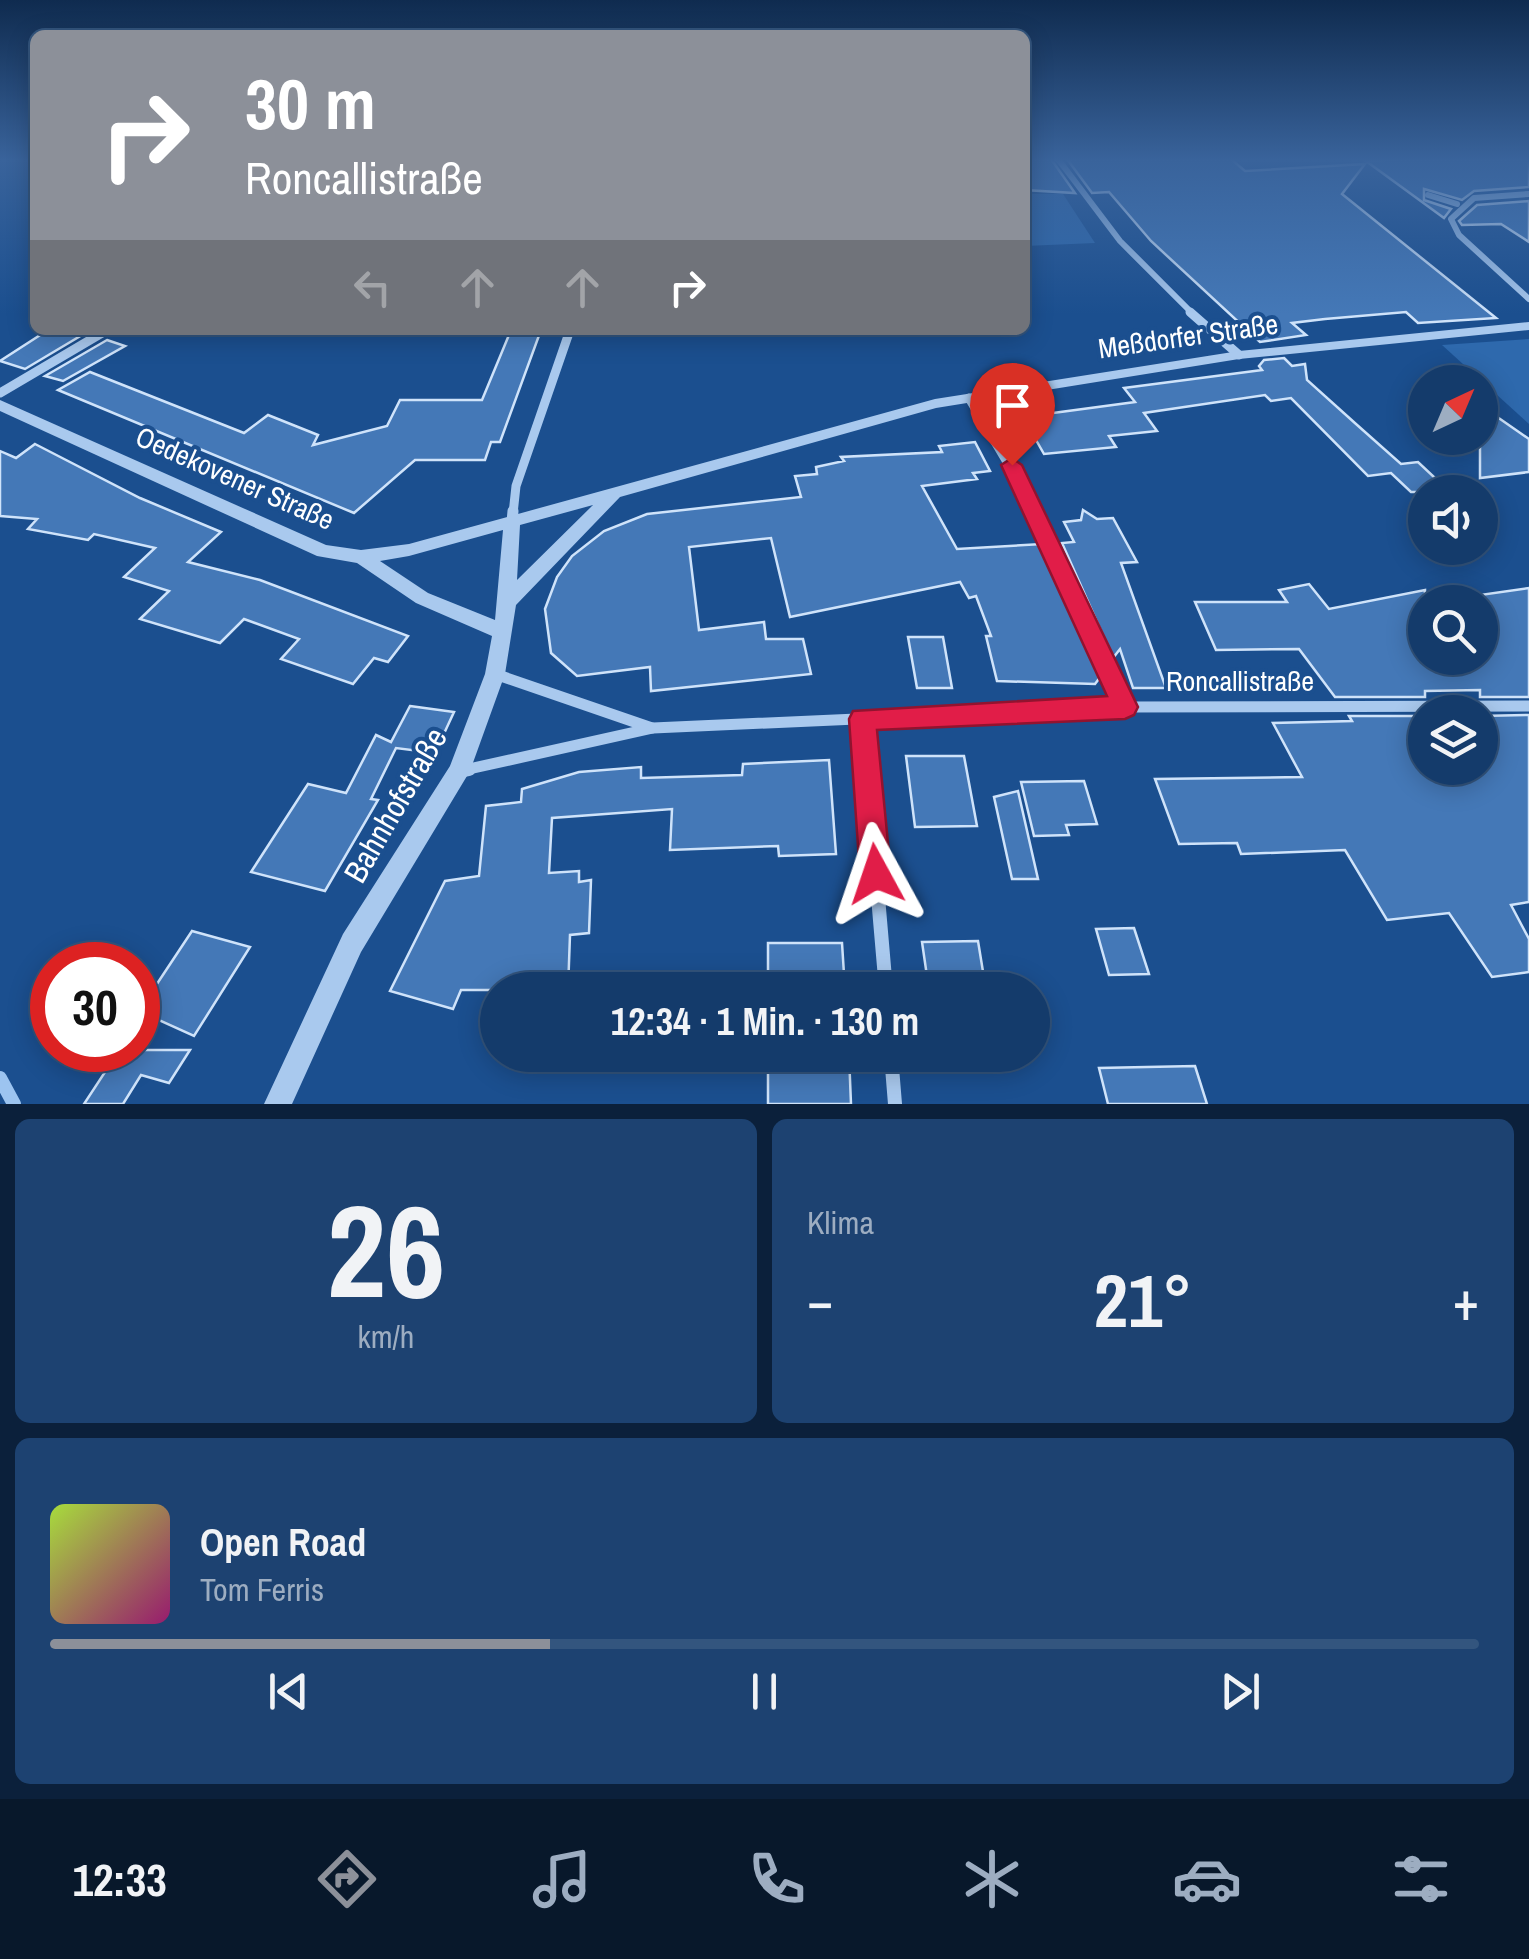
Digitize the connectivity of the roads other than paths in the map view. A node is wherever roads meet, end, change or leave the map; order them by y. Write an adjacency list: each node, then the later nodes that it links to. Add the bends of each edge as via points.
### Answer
1 (1093, 211): 7 (street, via 1107,232)
2 (1454, 211): 3 (street, via 1458,235)
3 (1529, 300)
4 (1529, 326): 7 (street, Meßdorfer Straße)
5 (99, 335): 8 (street)
6 (568, 335): 12 (street, via 516,486)
7 (1239, 355): 9 (street, Meßdorfer Straße)
8 (0, 394)
9 (969, 398): 11 (street, Meßdorfer Straße); 18 (street, via 994,430)
10 (0, 404): 13 (street, Oedekovener Straße, via 323,551)
11 (618, 490): 12 (street, Meßdorfer Straße); 14 (street)
12 (512, 522): 13 (street, Oedekovener Straße); 14 (street, Bahnhofstraße)
13 (361, 558): 15 (street, via 422,598)
14 (508, 602): 15 (street, Bahnhofstraße)
15 (503, 632): 16 (street, Bahnhofstraße)
16 (495, 674): 20 (street, Roncallistraße); 21 (street, Bahnhofstraße)
17 (1529, 706): 18 (street, Roncallistraße)
18 (1125, 707): 19 (street, Roncallistraße)
19 (863, 719): 20 (street, Roncallistraße); 22 (street)
20 (652, 728): 21 (street, Roncallistraße)
21 (459, 771): 24 (street, Bahnhofstraße, via 352,943)
22 (884, 972)
23 (892, 1072): 25 (street)
24 (278, 1104)
25 (895, 1104)

